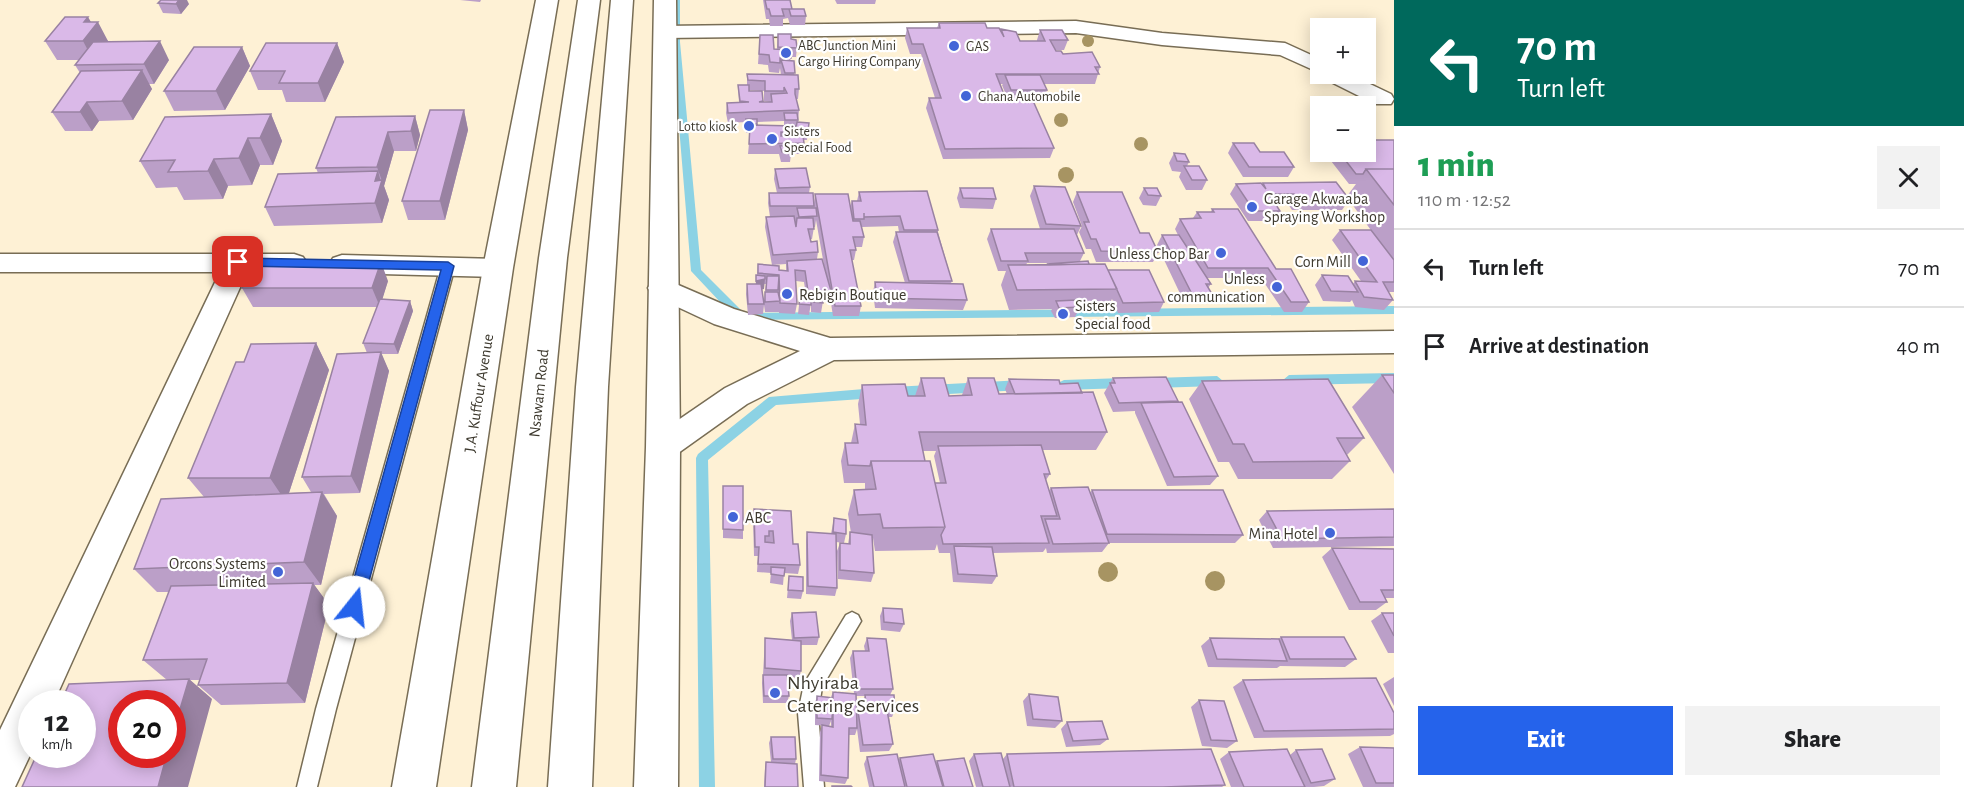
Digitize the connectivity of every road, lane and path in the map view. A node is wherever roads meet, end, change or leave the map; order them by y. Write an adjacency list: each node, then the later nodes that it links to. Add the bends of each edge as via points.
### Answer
1 (547, 0): 12 (main road, J.A. Kuffour Avenue)
2 (589, 0): 23 (main road, Nsawam Road, via 553,258)
3 (622, 0): 24 (main road, via 592,387)
4 (665, 0): 5 (main road)
5 (664, 32): 6 (street, via 1076,27 1285,49); 13 (main road)
6 (1310, 62)
7 (1353, 84): 8 (street)
8 (1383, 99)
9 (238, 262): 10 (street); 11 (street); 18 (street)
10 (0, 263)
11 (448, 266): 12 (street); 21 (lane)
12 (498, 268): 22 (main road, J.A. Kuffour Avenue)
13 (662, 288): 15 (street, via 702,310 745,326); 16 (main road)
14 (1394, 342): 15 (street)
15 (830, 349): 16 (street, via 736,396)
16 (663, 447): 25 (main road)
17 (852, 621): 26 (lane, via 813,684 807,713)
18 (39, 690)
19 (18, 733): 20 (street)
20 (2, 764)
21 (307, 787)
22 (414, 787)
23 (494, 787)
24 (570, 787)
25 (656, 787)
26 (814, 787)

